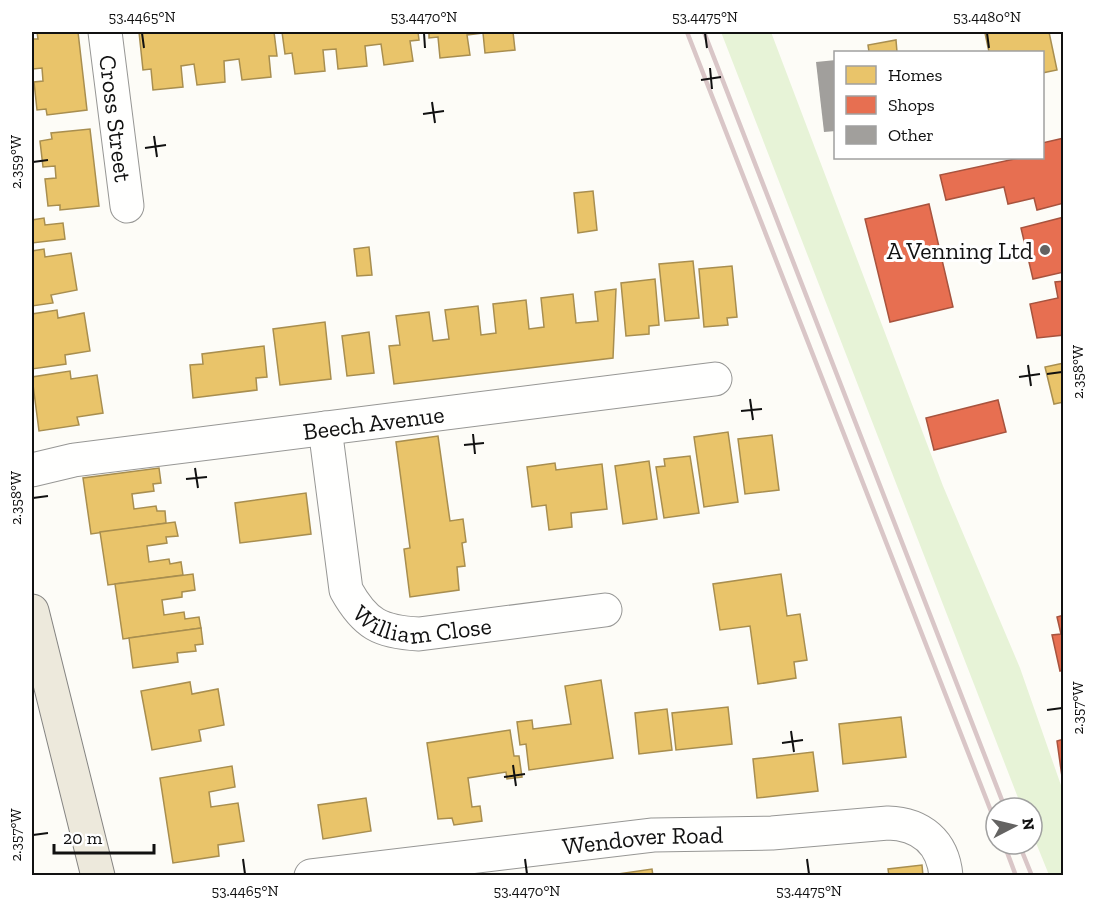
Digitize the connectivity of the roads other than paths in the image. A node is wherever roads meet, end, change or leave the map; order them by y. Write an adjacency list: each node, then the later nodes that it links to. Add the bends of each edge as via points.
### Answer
1 (105, 32): 2 (street, Cross Street)
2 (127, 206)
3 (715, 379): 4 (street, Beech Avenue)
4 (325, 428): 5 (street, Beech Avenue, via 74,460); 6 (street, William Close, via 346,590 357,610 375,626 419,634)
5 (32, 470)
6 (605, 610)
7 (32, 611): 8 (main road)
8 (98, 876)
9 (312, 876): 10 (street, Wendover Road, via 653,835 771,832 888,823 903,823 930,836 939,848)
10 (946, 876)

